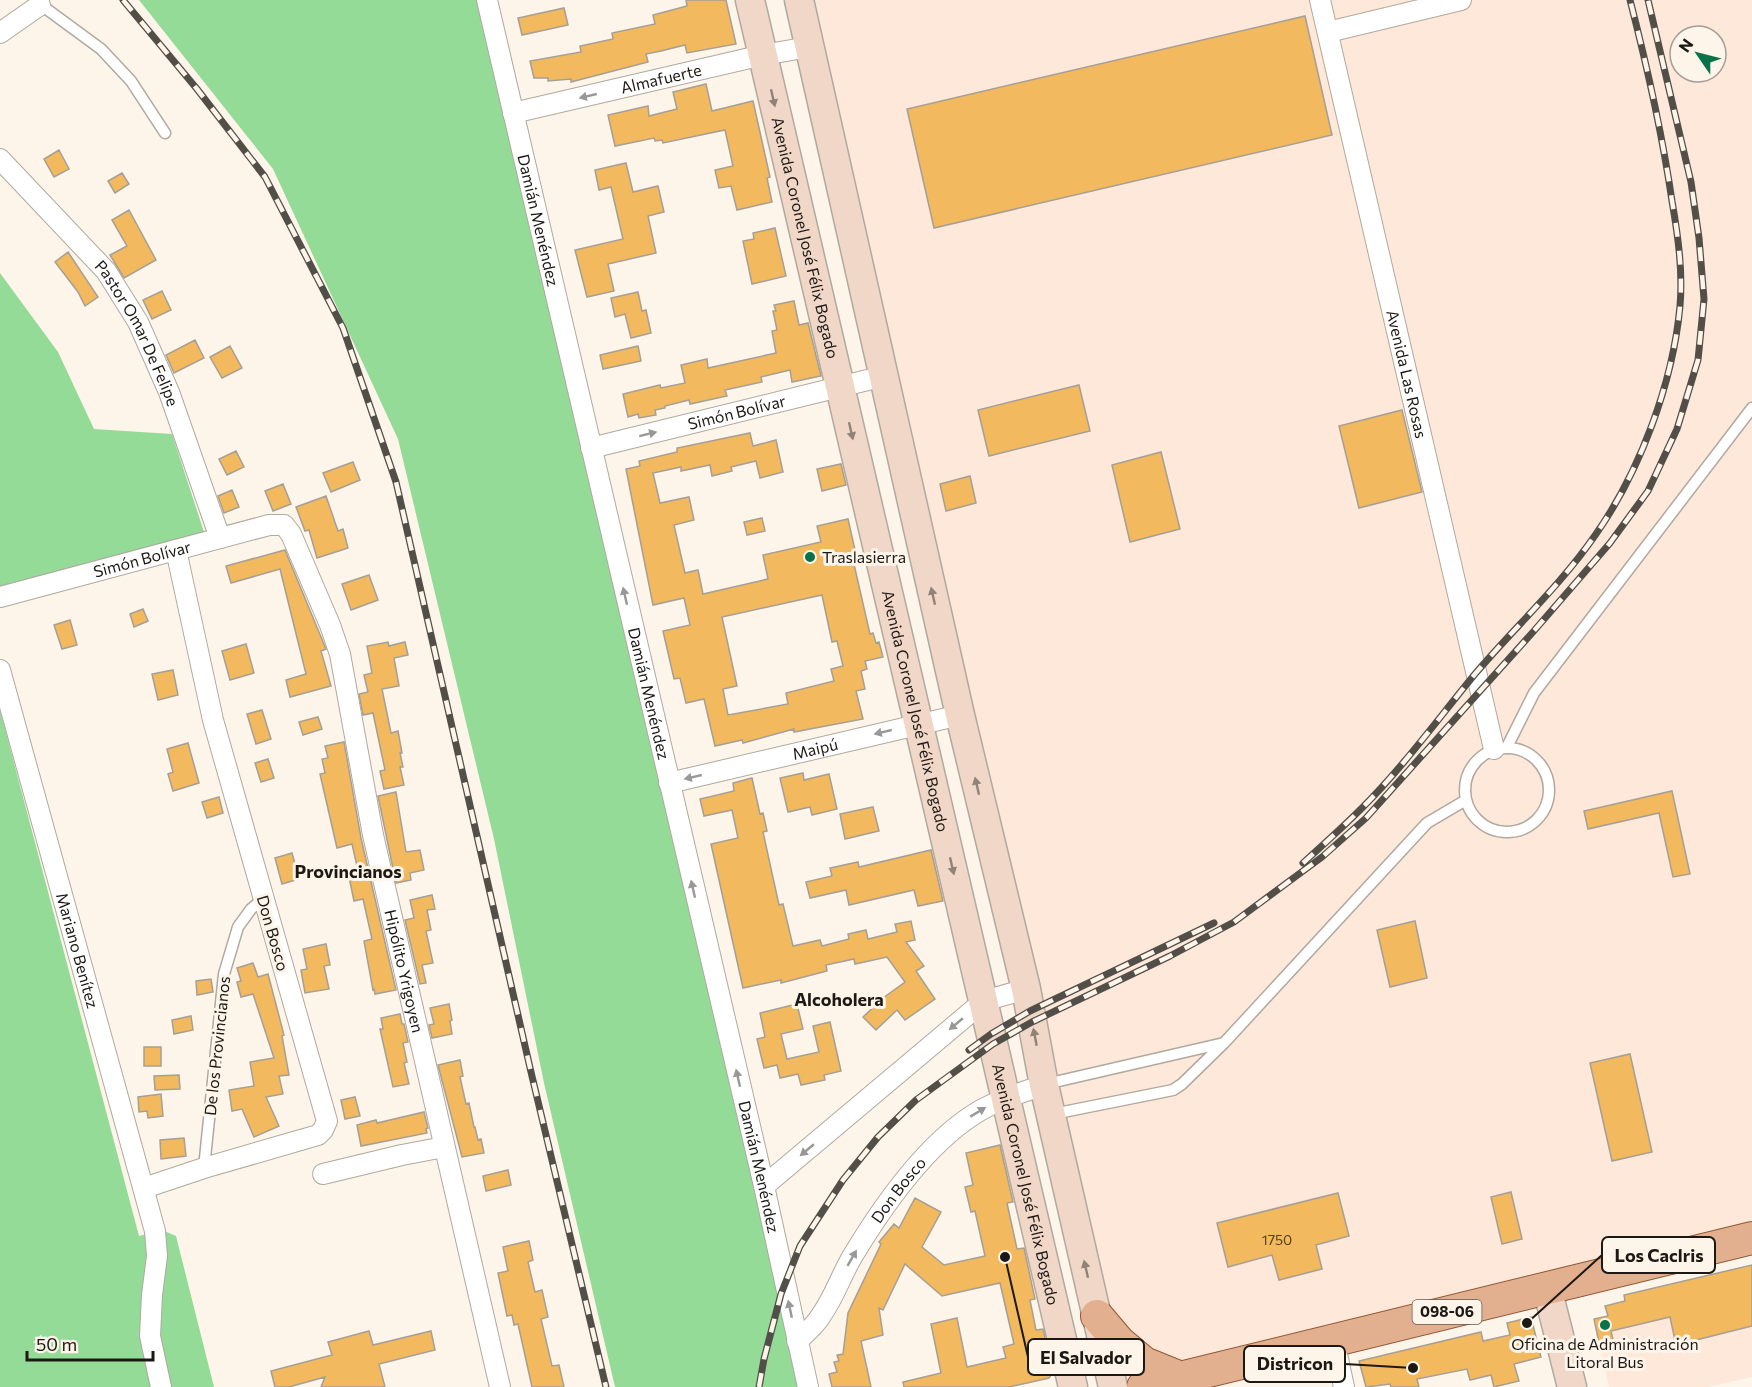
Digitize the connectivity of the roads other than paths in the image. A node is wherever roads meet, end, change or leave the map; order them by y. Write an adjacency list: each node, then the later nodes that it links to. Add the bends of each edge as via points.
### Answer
1 (487, 0): 11 (street, Damián Menéndez)
2 (750, 0): 10 (main road, Avenida Coronel José Félix Bogado)
3 (799, 0): 9 (main road)
4 (1320, 0): 7 (street, Avenida Las Rosas)
5 (1461, 0): 7 (street)
6 (37, 3): 8 (street); 12 (lane, via 101,49 131,81)
7 (1328, 32): 25 (street, Avenida Las Rosas)
8 (0, 33)
9 (809, 47): 10 (street, Almafuerte); 14 (main road)
10 (763, 55): 11 (street, Almafuerte, one-way to 11); 15 (main road, Avenida Coronel José Félix Bogado, one-way to 15)
11 (513, 113): 17 (street, Damián Menéndez)
12 (165, 133)
13 (0, 159): 19 (street, Pastor Omar De Felipe, via 106,271 138,322 169,392)
14 (884, 376): 15 (street, Simón Bolívar); 23 (main road, one-way to 14)
15 (840, 387): 17 (street, Simón Bolívar, one-way to 15); 24 (main road, Avenida Coronel José Félix Bogado, one-way to 24)
16 (1752, 408): 25 (lane, via 1534,693)
17 (591, 448): 26 (street, Damián Menéndez, one-way to 17)
18 (284, 525): 19 (street, Simón Bolívar); 35 (street, Hipólito Yrigoyen, via 340,654 373,835)
19 (220, 538): 20 (street, Simón Bolívar)
20 (176, 550): 21 (street, Simón Bolívar); 28 (street, Don Bosco, via 213,720)
21 (0, 597)
22 (0, 670): 39 (street, Mariano Benítez)
23 (960, 715): 24 (street, Maipú); 29 (main road, one-way to 23)
24 (919, 724): 26 (street, Maipú, one-way to 26); 30 (main road, Avenida Coronel José Félix Bogado, one-way to 30)
25 (1500, 748): 27 (lane, via 1481,756 1472,766 1466,779); 27 (lane, via 1518,748 1542,764 1548,777 1548,805 1529,827 1500,832 1474,816)
26 (669, 783): 38 (street, Damián Menéndez, one-way to 26)
27 (1466, 800): 31 (lane, via 1427,824)
28 (263, 899): 36 (lane, De los Provincianos, via 238,927 224,974); 36 (street, Don Bosco, via 327,1121 318,1135)
29 (1026, 989): 30 (street); 32 (main road, one-way to 29)
30 (984, 1001): 33 (main road, Avenida Coronel José Félix Bogado); 38 (street, one-way to 38)
31 (1224, 1043): 32 (lane); 34 (lane, via 1173,1090)
32 (1044, 1085): 33 (street, Don Bosco); 34 (main road)
33 (1006, 1098): 44 (street, Don Bosco, one-way to 33, via 822,1314 872,1223 921,1162 951,1131 980,1110); 49 (main road, Avenida Coronel José Félix Bogado)
34 (1051, 1114): 42 (main road, one-way to 34)
35 (444, 1147): 37 (street); 47 (street, Hipólito Yrigoyen)
36 (204, 1168): 39 (street, Don Bosco)
37 (323, 1174)
38 (764, 1186): 44 (street, Damián Menéndez, one-way to 38)
39 (144, 1188): 46 (street, Mariano Benítez, via 155,1231 157,1256 150,1336)
40 (1752, 1238): 41 (main road, 098-06)
41 (1547, 1288): 43 (main road, 098-06); 53 (main road)
42 (1097, 1316): 45 (main road, via 1144,1364); 50 (main road)
43 (1334, 1340): 45 (main road, 098-06); 52 (street)
44 (797, 1341): 48 (street, Damián Menéndez)
45 (1181, 1378): 51 (main road, 098-06)
46 (160, 1387)
47 (500, 1387)
48 (808, 1387)
49 (1073, 1387)
50 (1113, 1387)
51 (1143, 1387)
52 (1344, 1387)
53 (1572, 1387)

